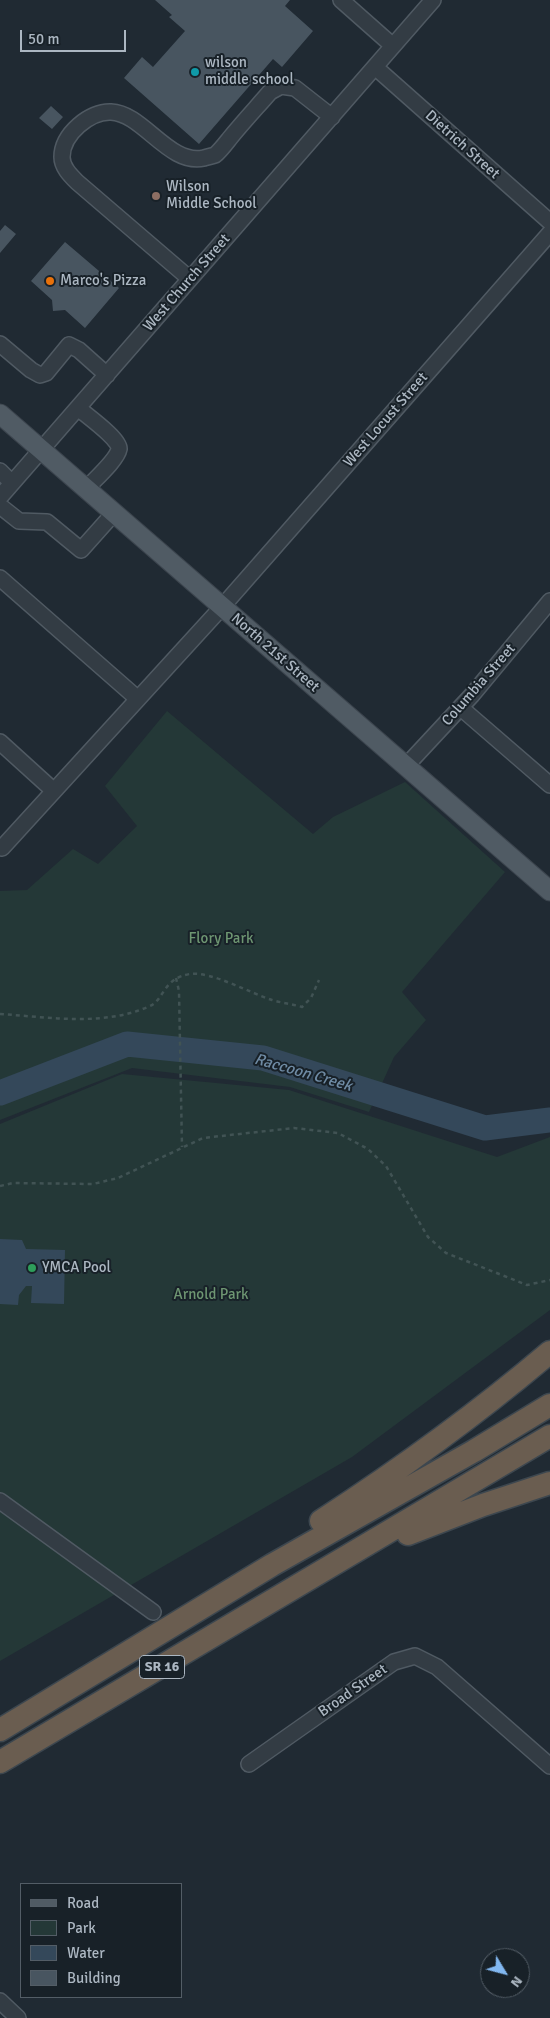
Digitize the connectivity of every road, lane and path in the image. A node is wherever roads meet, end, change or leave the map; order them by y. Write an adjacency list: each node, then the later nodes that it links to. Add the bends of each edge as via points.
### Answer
1 (341, 0): 3 (street)
2 (433, 0): 3 (street, West Church Street)
3 (393, 46): 4 (street, West Church Street)
4 (375, 67): 5 (street, West Church Street); 6 (street, Dietrich Street)
5 (332, 116): 8 (street, West Church Street); 8 (street, via 295,88 281,86 270,92 215,155 201,159 186,158 124,114 97,114 73,132 64,147 64,167 77,182)
6 (550, 222)
7 (550, 233): 22 (street, West Locust Street)
8 (190, 279): 10 (street, West Church Street)
9 (0, 344): 10 (street, via 40,375 46,373 69,345)
10 (106, 375): 11 (street, West Church Street)
11 (78, 408): 13 (street, West Church Street); 16 (street, via 118,443 119,449)
12 (1, 418): 13 (main road, North 21st Street)
13 (41, 450): 15 (street, West Church Street); 16 (main road, North 21st Street)
14 (0, 472): 15 (street)
15 (12, 483): 17 (street, West Church Street)
16 (86, 489): 19 (main road, North 21st Street)
17 (0, 497)
18 (0, 506): 19 (street, via 19,521 47,522 81,550)
19 (114, 513): 22 (main road, North 21st Street)
20 (0, 578): 23 (street)
21 (550, 601): 24 (street, Columbia Street)
22 (222, 607): 23 (street, West Locust Street); 26 (main road, North 21st Street)
23 (138, 699): 28 (street, West Locust Street)
24 (461, 708): 26 (street, Columbia Street); 27 (street)
25 (0, 742): 28 (street)
26 (406, 766): 30 (main road, North 21st Street)
27 (550, 785)
28 (54, 791): 29 (street, West Locust Street)
29 (2, 848)
30 (550, 891)
31 (176, 978): 32 (path, via 205,974 302,1007 311,998); 33 (path, via 152,1005 130,1014 85,1020); 34 (path, via 179,992)
32 (319, 980)
33 (0, 1014)
34 (182, 1147): 35 (path, via 118,1178 93,1184 12,1183); 36 (path, via 202,1138 294,1128 338,1134 368,1149 386,1166 428,1237 446,1254 527,1285)
35 (0, 1186)
36 (550, 1280)
37 (550, 1352): 42 (highway, via 472,1417 400,1470 306,1531)
38 (550, 1405): 42 (highway, SR 16)
39 (550, 1436): 43 (highway, SR 16)
40 (550, 1482): 43 (highway, via 411,1532 359,1562)
41 (0, 1501): 44 (street)
42 (272, 1565): 45 (highway, SR 16)
43 (323, 1572): 46 (highway, SR 16)
44 (153, 1612)
45 (0, 1730)
46 (0, 1762)
47 (249, 1764): 48 (street, Broad Street, via 394,1662 415,1656 438,1667)
48 (550, 1766)
49 (0, 2001): 50 (street)
50 (18, 2018)

